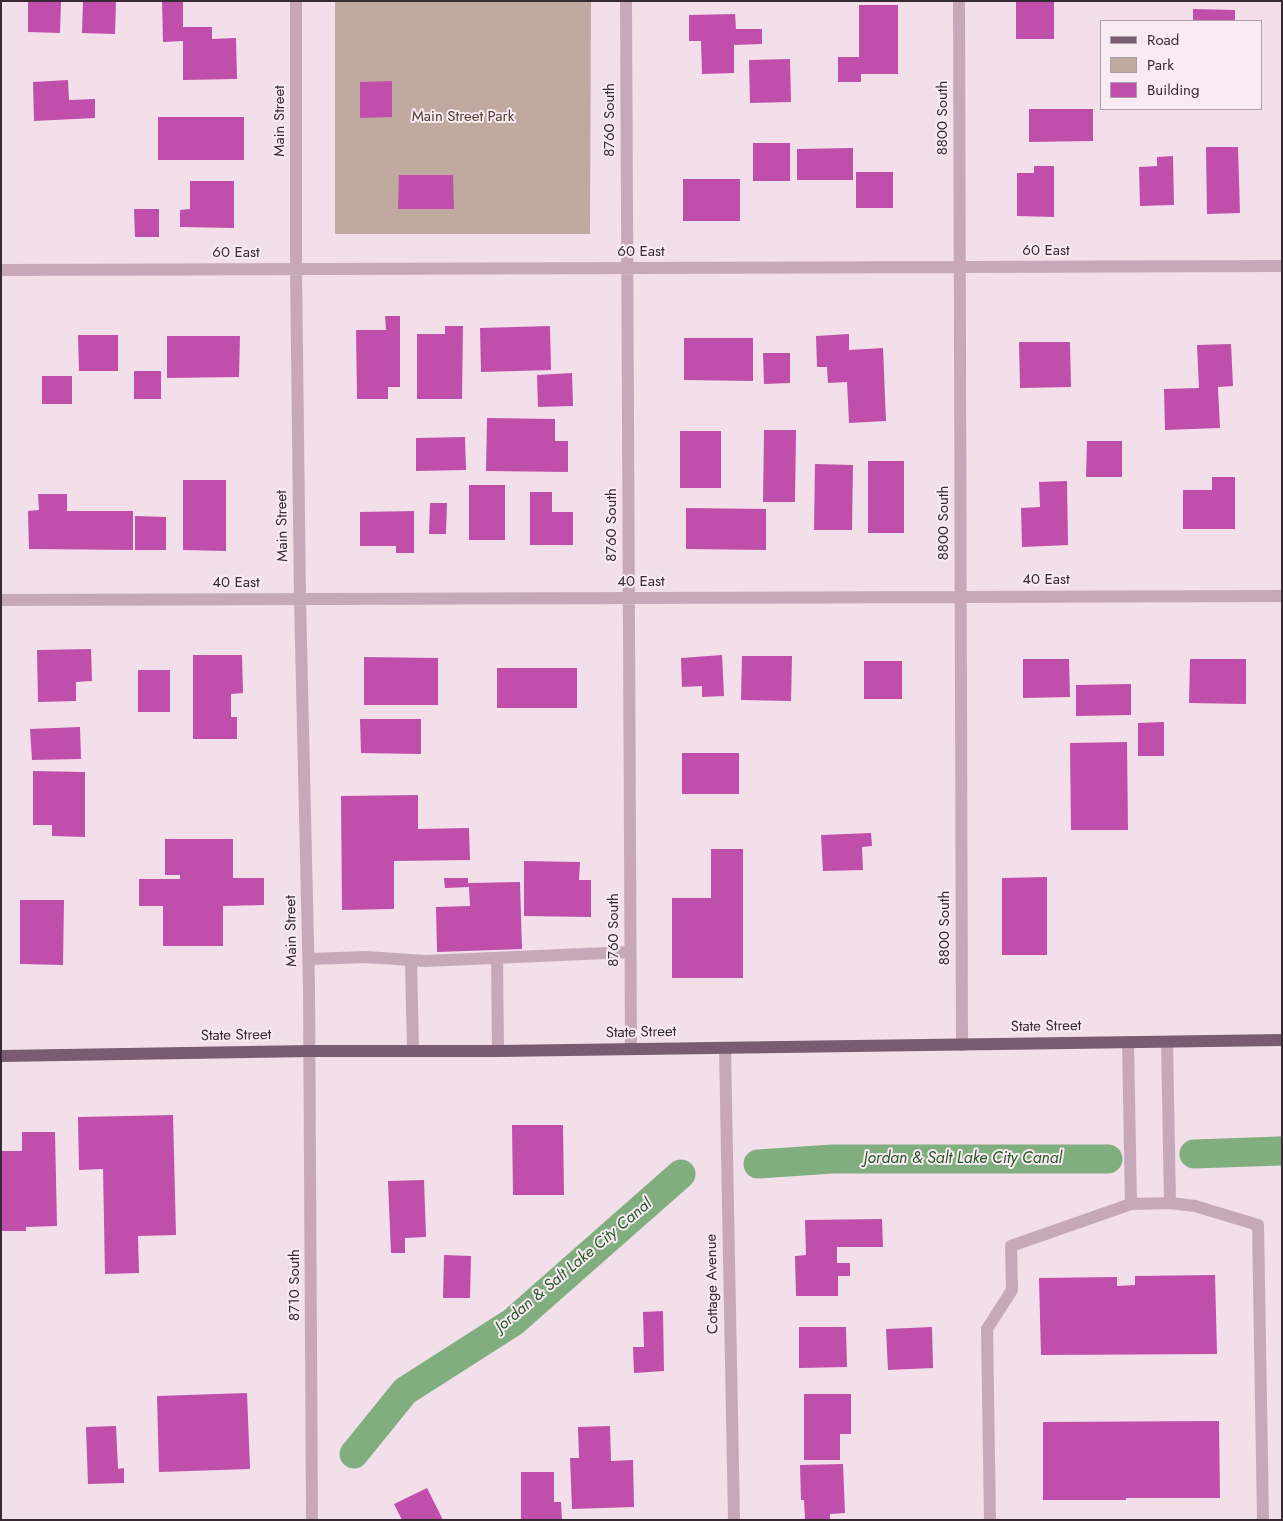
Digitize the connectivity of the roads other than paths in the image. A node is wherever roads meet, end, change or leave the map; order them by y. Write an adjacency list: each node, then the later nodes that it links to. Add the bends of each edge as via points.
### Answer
1 (296, 1): 7 (street, Main Street)
2 (626, 1): 6 (street, 8760 South)
3 (959, 1): 5 (street, 8800 South)
4 (1282, 266): 5 (street, 60 East)
5 (960, 267): 6 (street, 60 East); 10 (street, 8800 South)
6 (627, 268): 7 (street, 60 East); 11 (street, 8760 South)
7 (296, 269): 8 (street, 60 East); 12 (street, Main Street)
8 (1, 270)
9 (1282, 596): 10 (street, 40 East)
10 (960, 597): 11 (street, 40 East); 21 (street, 8800 South)
11 (629, 598): 12 (street, 40 East); 14 (street, 8760 South)
12 (300, 599): 13 (street, 40 East); 15 (street, Main Street)
13 (1, 600)
14 (630, 952): 16 (street); 23 (street, 8760 South)
15 (308, 959): 17 (street, via 366,957); 24 (street, Main Street)
16 (497, 959): 17 (street); 26 (street)
17 (412, 961): 25 (street)
18 (1282, 1040): 20 (main road, State Street)
19 (1128, 1042): 20 (main road, State Street); 21 (main road, State Street); 29 (street)
20 (1168, 1042): 28 (street)
21 (962, 1045): 22 (main road, State Street)
22 (725, 1048): 23 (main road, State Street); 31 (street, Cottage Avenue)
23 (630, 1050): 26 (main road, State Street)
24 (310, 1051): 25 (main road, State Street); 27 (main road, State Street); 30 (street, 8710 South)
25 (413, 1051): 26 (main road, State Street)
26 (498, 1051)
27 (1, 1056)
28 (1170, 1203): 29 (street); 33 (street, via 1195,1206 1258,1225)
29 (1131, 1204): 32 (street, via 1011,1246 1012,1290 988,1328)
30 (312, 1520)
31 (734, 1520)
32 (990, 1520)
33 (1263, 1520)

